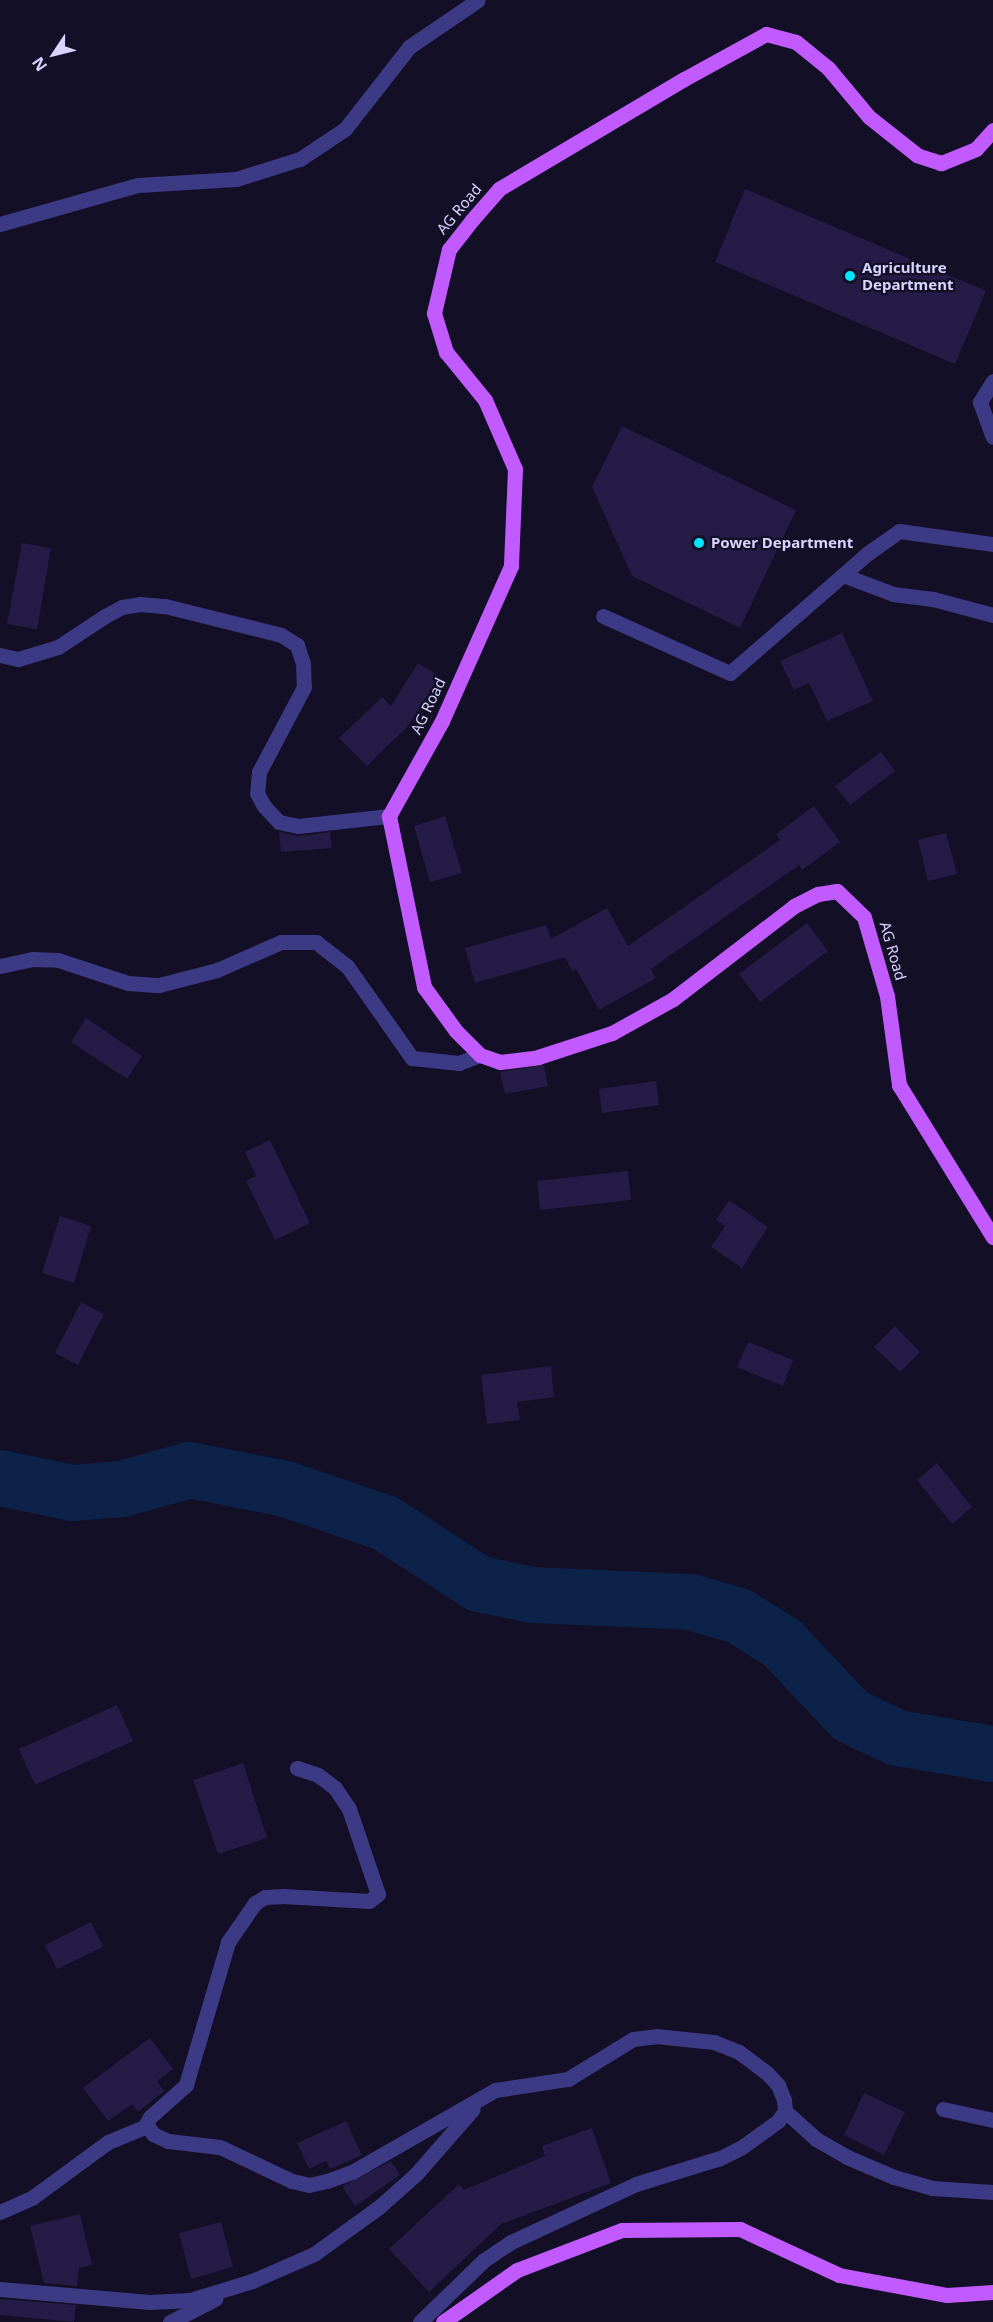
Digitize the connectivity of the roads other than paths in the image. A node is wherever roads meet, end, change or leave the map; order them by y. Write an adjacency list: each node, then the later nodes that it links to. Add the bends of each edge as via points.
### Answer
1 (478, 0): 3 (street, via 409,46 345,129 300,159 236,179 138,185)
2 (993, 130): 11 (main road, AG Road, via 976,149 941,163 917,155 869,117 828,68 796,42 766,34 500,189 472,220 449,249 434,313 446,351 486,400 515,469 511,566 442,721)
3 (0, 224)
4 (993, 381): 5 (street, via 980,402)
5 (993, 437)
6 (993, 544): 7 (street, via 899,531)
7 (843, 575): 8 (street, via 892,594 933,599); 9 (street, via 730,673)
8 (993, 615)
9 (603, 616)
10 (0, 656): 11 (street, via 18,659 58,647 122,607 140,604 165,606 281,635 297,645 304,687 259,772 257,793 264,806 279,822 298,826)
11 (388, 816): 13 (main road, via 423,987)
12 (0, 966): 13 (street, via 33,959 58,960 128,983 159,985 217,970 280,942 316,942 347,966 401,1048 412,1058 459,1064)
13 (480, 1055): 14 (main road, AG Road, via 500,1062 538,1057 612,1033 673,999 794,906 818,894 837,891 864,917 887,996 899,1085)
14 (993, 1237)
15 (297, 1768): 20 (street, via 326,1782 350,1809 378,1894 369,1901 283,1896 265,1897 255,1903 228,1942 186,2085 150,2118)
16 (481, 2100): 18 (street, via 495,2090 568,2079 633,2039 686,2036 739,2052 766,2072 778,2085); 20 (street, via 352,2172 309,2185 220,2147 168,2141 153,2134); 23 (street, via 416,2174 379,2207 314,2254)
17 (943, 2109): 19 (street)
18 (785, 2111): 21 (street, via 837,2151 894,2177 932,2188); 27 (street, via 760,2137 720,2158 636,2184 511,2242 484,2260)
19 (993, 2120)
20 (147, 2126): 22 (street, via 108,2142 33,2197)
21 (993, 2192)
22 (0, 2212)
23 (252, 2281): 24 (street, via 190,2300 149,2302); 26 (street)
24 (0, 2289)
25 (993, 2292): 28 (main road, via 947,2295 839,2275 740,2229 622,2230 518,2270)
26 (170, 2322)
27 (420, 2322)
28 (443, 2322)

